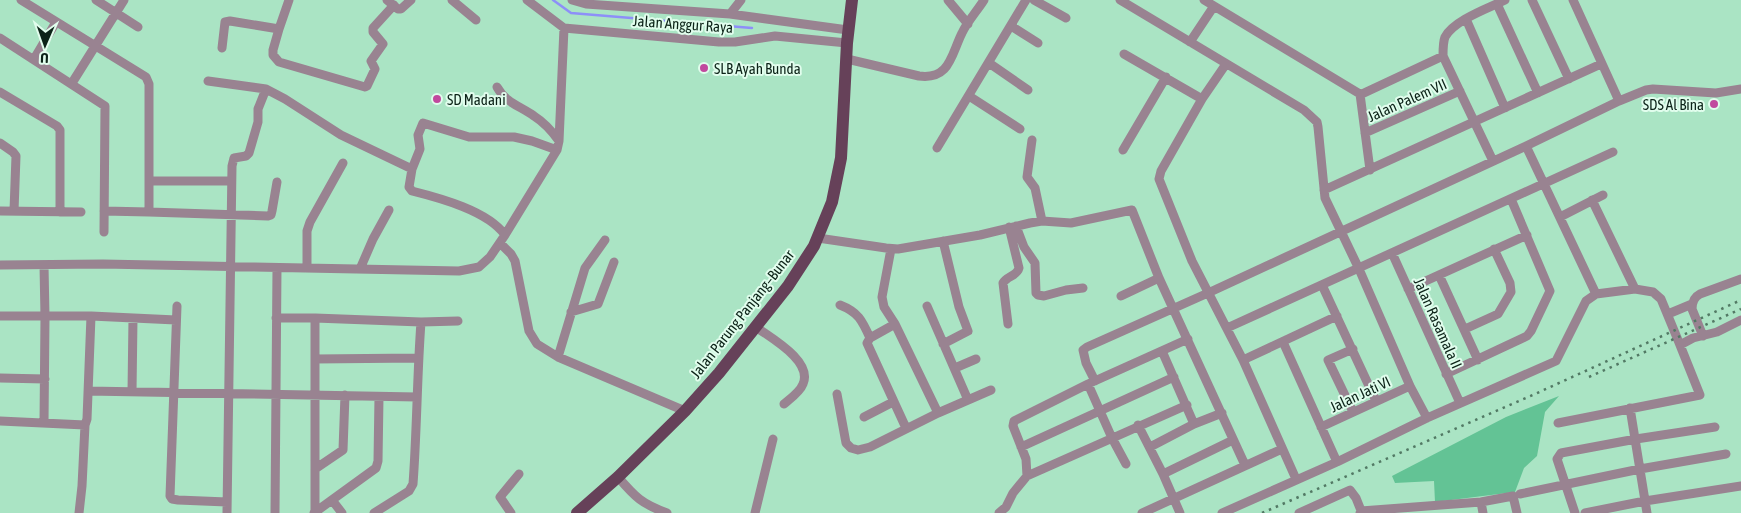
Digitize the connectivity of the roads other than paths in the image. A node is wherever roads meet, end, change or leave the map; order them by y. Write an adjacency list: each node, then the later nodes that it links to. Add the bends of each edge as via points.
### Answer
1 (21, 0): 28 (street)
2 (96, 0): 22 (street)
3 (124, 0): 22 (street)
4 (289, 0): 33 (street)
5 (411, 0): 20 (street, via 401,9)
6 (452, 0): 26 (street)
7 (527, 0): 32 (street)
8 (572, 0): 23 (street, via 586,4)
9 (741, 0): 23 (street)
10 (852, 0): 34 (main road, Jalan Parung Panjang–Bunar)
11 (948, 0): 29 (street)
12 (984, 0): 29 (street)
13 (1026, 0): 30 (street)
14 (1034, 0): 24 (street)
15 (1120, 0): 37 (street)
16 (1204, 0): 21 (street)
17 (1532, 0): 49 (street)
18 (1573, 0): 47 (street)
19 (1501, 2): 25 (street); 58 (street)
20 (390, 3): 33 (street, via 373,28 383,44 371,61 375,70 365,87 279,62 273,50)
21 (1214, 6): 37 (street); 59 (street)
22 (117, 13): 31 (street); 39 (street)
23 (730, 14): 27 (street)
24 (1066, 18)
25 (1466, 19): 42 (street, via 1450,30 1445,38); 63 (street)
26 (476, 20)
27 (764, 20): 34 (street); 35 (street)
28 (56, 22): 39 (street); 43 (street)
29 (968, 24): 44 (street, via 949,64 943,71 929,77)
30 (1011, 26): 38 (street); 45 (street)
31 (138, 27)
32 (564, 28): 35 (street, Jalan Anggur Raya, via 719,42); 69 (street)
33 (279, 29): 40 (street, via 227,21 223,25)
34 (848, 36): 35 (street, Jalan Anggur Raya); 44 (main road, Jalan Parung Panjang–Bunar)
35 (764, 37)
36 (0, 38): 43 (street)
37 (1190, 42): 46 (street)
38 (1038, 43)
39 (95, 46): 51 (street); 78 (street, via 148,80)
40 (222, 48)
41 (1124, 54): 48 (street)
42 (1444, 56): 56 (street); 59 (street)
43 (34, 59): 51 (street)
44 (846, 59): 100 (main road, Jalan Parung Panjang–Bunar, via 842,158)
45 (989, 63): 54 (street); 60 (street)
46 (1226, 64): 61 (street); 82 (street, via 1304,110 1317,122)
47 (1601, 64): 49 (street); 62 (street)
48 (1166, 77): 61 (street); 72 (street)
49 (1569, 79): 58 (street)
50 (208, 81): 53 (street)
51 (72, 83): 89 (street, via 105,106)
52 (497, 87): 69 (street, via 509,102 550,128)
53 (266, 89): 76 (street, via 341,135); 79 (street, via 258,109 250,153 234,158)
54 (1028, 90)
55 (1741, 90): 62 (street, via 1716,93 1653,89)
56 (1460, 91): 64 (street); 66 (street, Jalan Palem VII)
57 (0, 92): 90 (street, via 60,130)
58 (1538, 93): 63 (street)
59 (1360, 94): 66 (street)
60 (969, 96): 65 (street); 71 (street)
61 (1202, 99): 122 (street, via 1161,171 1160,179)
62 (1618, 101): 70 (street)
63 (1505, 108): 64 (street)
64 (1475, 121): 74 (street); 77 (street)
65 (1020, 129)
66 (1365, 133): 77 (street)
67 (1032, 140): 95 (street, via 1027,177 1035,188)
68 (0, 143): 88 (street, via 16,156)
69 (558, 146): 76 (street, via 514,137 469,137 423,123 418,135 420,149); 101 (street)
70 (1526, 146): 74 (street); 81 (street)
71 (937, 148)
72 (1124, 150)
73 (1613, 152): 81 (street)
74 (1493, 161): 98 (street)
75 (343, 163): 112 (street, via 310,222)
76 (412, 168): 101 (street, via 410,190 447,201 495,223)
77 (1370, 170): 82 (street)
78 (149, 181): 79 (street); 92 (street)
79 (230, 181): 93 (street)
80 (277, 182): 93 (street, via 271,215)
81 (1545, 184): 84 (street); 94 (street)
82 (1324, 190): 98 (street)
83 (1603, 194): 85 (street)
84 (1511, 199): 99 (street); 106 (street)
85 (1592, 200): 94 (street); 121 (street)
86 (389, 210): 113 (street)
87 (0, 211): 88 (street)
88 (14, 211): 90 (street)
89 (104, 211): 92 (street); 97 (street)
90 (60, 212): 91 (street)
91 (82, 212)
92 (149, 212): 93 (street)
93 (230, 216): 110 (street)
94 (1560, 217): 123 (street)
95 (1042, 220): 96 (street); 116 (street, via 1071,223 1132,210)
96 (1012, 226): 103 (street); 119 (street, via 1035,263 1038,295); 144 (street, via 1019,268 1003,283)
97 (104, 232)
98 (1340, 232): 114 (street); 122 (street)
99 (1526, 235): 105 (street); 161 (street, via 1550,291 1530,334)
100 (818, 238): 104 (street); 145 (main road, Jalan Parung Panjang–Bunar)
101 (503, 239): 113 (street, via 485,262 473,269); 156 (street, via 518,267 525,317 533,339)
102 (605, 240): 130 (street, via 585,268)
103 (942, 241): 104 (street); 152 (street, via 968,329)
104 (891, 249): 143 (street, via 882,301)
105 (1494, 249): 115 (street); 147 (street, via 1511,292 1498,314)
106 (1392, 253): 114 (street); 120 (street, Jalan Rasamala II)
107 (614, 262): 130 (street, via 601,301)
108 (0, 264): 109 (street)
109 (44, 265): 110 (street); 135 (street)
110 (231, 266): 111 (street); 173 (street)
111 (277, 268): 112 (street); 137 (street)
112 (307, 268): 113 (street)
113 (360, 268)
114 (1359, 269): 118 (street); 168 (street)
115 (1439, 275): 120 (street); 147 (street)
116 (1159, 278): 124 (street); 129 (street)
117 (1741, 279): 125 (street, via 1700,294)
118 (1322, 285): 134 (street); 146 (street)
119 (1083, 288)
120 (1408, 289): 163 (street, Jalan Rasamala II)
121 (1635, 289): 123 (street); 131 (street, via 1658,295)
122 (1208, 293): 129 (street); 146 (street)
123 (1596, 294): 183 (street, via 1586,301 1556,361)
124 (1121, 296)
125 (1692, 304): 131 (street); 148 (street)
126 (840, 305): 149 (street, via 858,315)
127 (177, 306): 139 (street)
128 (927, 306): 152 (street)
129 (1173, 308): 150 (street); 167 (street, via 1086,347 1084,356)
130 (571, 312): 156 (street)
131 (1671, 313): 153 (street)
132 (0, 316): 135 (street)
133 (91, 316): 135 (street); 136 (street); 170 (street)
134 (1337, 316): 151 (street); 154 (street)
135 (45, 317): 166 (street)
136 (133, 318): 139 (street); 171 (street)
137 (276, 318): 138 (street); 174 (street)
138 (315, 318): 142 (street); 158 (street)
139 (176, 320): 172 (street)
140 (1741, 320): 148 (street)
141 (458, 321): 142 (street)
142 (421, 322): 157 (street)
143 (895, 324): 149 (street); 191 (street)
144 (1008, 324)
145 (756, 328): 184 (street, via 787,348 804,370 802,387); 188 (main road, Jalan Parung Panjang–Bunar)
146 (1227, 328): 160 (street)
147 (1465, 328): 161 (street)
148 (1704, 336): 153 (street)
149 (870, 338): 182 (street, via 866,343)
150 (1188, 339): 155 (street); 189 (street)
151 (1283, 342): 160 (street); 200 (street)
152 (943, 344): 162 (street)
153 (1682, 344): 186 (street, via 1700,395)
154 (1353, 349): 181 (street); 190 (street, via 1328,360)
155 (1162, 351): 164 (street); 167 (street)
156 (558, 357): 188 (street)
157 (418, 358): 158 (street); 179 (street)
158 (315, 359): 176 (street)
159 (976, 359): 162 (street)
160 (1243, 360): 209 (street)
161 (1478, 360): 163 (street)
162 (955, 368): 180 (street)
163 (1446, 374): 183 (street, Jalan Rasamala II)
164 (1174, 377): 185 (street); 187 (street)
165 (0, 378): 166 (street)
166 (45, 379): 196 (street)
167 (1092, 382): 187 (street); 207 (street, via 1014,421)
168 (1410, 386): 181 (street, Jalan Jati VI); 193 (street)
169 (991, 390): 180 (street)
170 (88, 391): 171 (street); 198 (street)
171 (132, 392): 172 (street)
172 (173, 392): 173 (street); 227 (street, via 170,496 178,500)
173 (229, 394): 174 (street); 227 (street)
174 (276, 394): 176 (street); 235 (street)
175 (836, 394): 202 (street, via 846,443 850,448 870,447)
176 (316, 395): 177 (street); 214 (street)
177 (345, 395): 178 (street); 214 (street, via 342,450)
178 (379, 397): 179 (street); 225 (street, via 377,465 374,471)
179 (417, 397): 237 (street, via 412,488)
180 (968, 400): 191 (street)
181 (1376, 401): 190 (street, Jalan Jati VI)
182 (893, 402): 192 (street); 202 (street)
183 (1460, 403): 193 (street)
184 (784, 404)
185 (1187, 405): 197 (street); 199 (street)
186 (1630, 408): 195 (street); 205 (street)
187 (1101, 410): 203 (street); 207 (street)
188 (685, 411): 218 (main road, Jalan Parung Panjang–Bunar)
189 (1222, 412): 197 (street); 206 (street)
190 (1353, 412): 200 (street, Jalan Jati VI)
191 (938, 413): 202 (street)
192 (864, 417)
193 (1427, 418): 211 (street)
194 (0, 421): 196 (street)
195 (1558, 422)
196 (44, 423): 198 (street)
197 (1194, 424): 208 (street)
198 (85, 425): 233 (street)
199 (1138, 425): 203 (street); 208 (street)
200 (1321, 427): 211 (street)
201 (1715, 427): 205 (street)
202 (906, 428)
203 (1112, 438): 212 (street); 219 (street)
204 (773, 439): 240 (street)
205 (1636, 439): 215 (street); 221 (street, via 1562,453 1557,459)
206 (1233, 440): 213 (street); 217 (street)
207 (1021, 447): 219 (street, via 1027,463)
208 (1150, 447): 217 (street)
209 (1282, 448): 213 (street); 220 (street)
210 (1726, 454): 215 (street)
211 (1337, 462): 220 (street)
212 (1126, 464)
213 (1245, 465): 224 (street)
214 (315, 468): 230 (street)
215 (1640, 469): 221 (street); 226 (street)
216 (518, 474): 238 (street, via 500,497)
217 (1163, 474): 224 (street)
218 (618, 476): 231 (street, via 634,496); 239 (main road, Jalan Parung Panjang–Bunar)
219 (1027, 476): 241 (street)
220 (1296, 480): 244 (street)
221 (1566, 485): 223 (street); 248 (street)
222 (1741, 486): 226 (street)
223 (1520, 494)
224 (1173, 498): 242 (street); 243 (street)
225 (332, 500): 230 (street); 236 (street)
226 (1645, 501): 249 (street); 250 (street)
227 (227, 502): 234 (street)
228 (1481, 502): 229 (street); 246 (street); 247 (street, via 1513,496)
229 (1451, 509): 232 (street)
230 (315, 512)
231 (662, 512)
232 (1361, 512): 245 (street, via 1350,490)
233 (79, 513)
234 (227, 513)
235 (276, 513)
236 (342, 513)
237 (374, 513)
238 (511, 513)
239 (577, 513)
240 (755, 513)
241 (999, 513)
242 (1142, 513)
243 (1180, 513)
244 (1222, 513)
245 (1298, 513)
246 (1483, 513)
247 (1516, 513)
248 (1575, 513)
249 (1585, 513)
250 (1647, 513)

